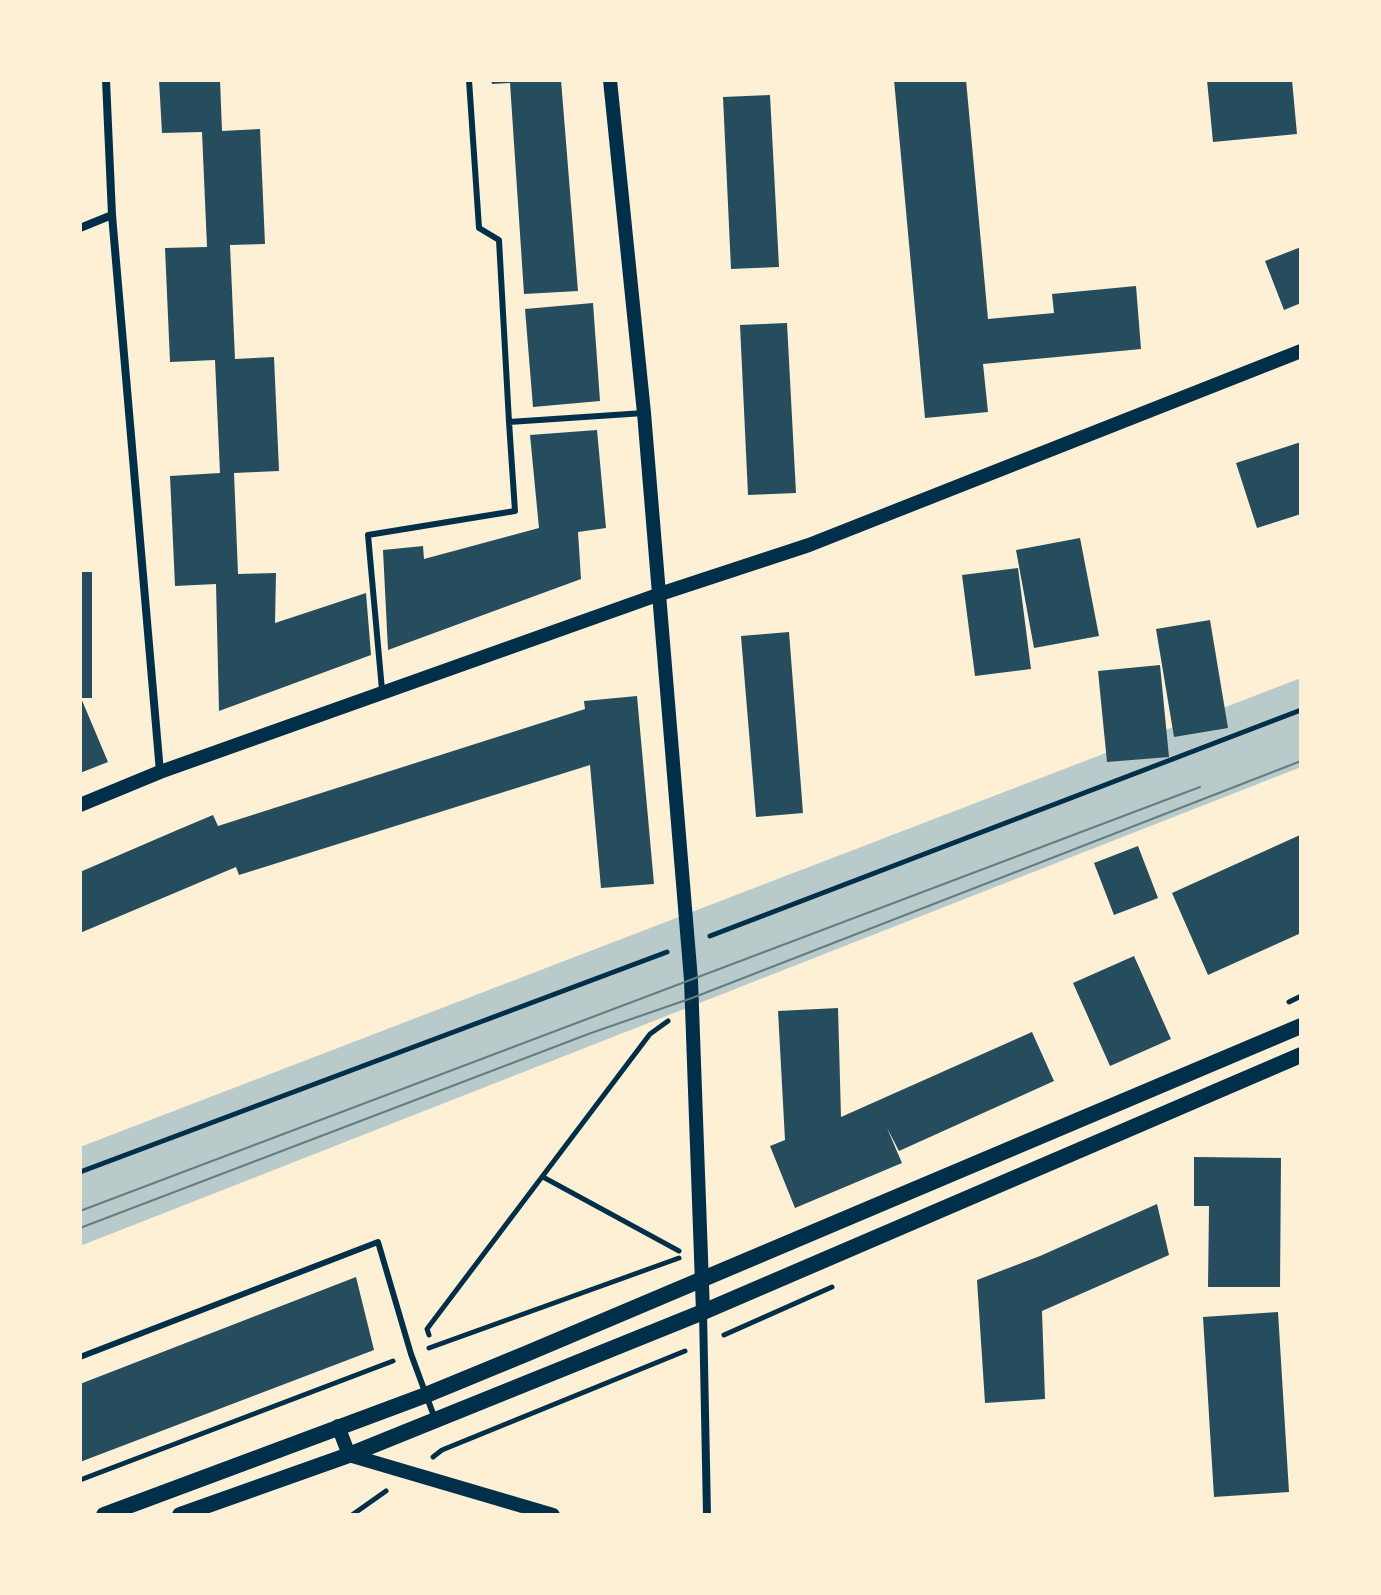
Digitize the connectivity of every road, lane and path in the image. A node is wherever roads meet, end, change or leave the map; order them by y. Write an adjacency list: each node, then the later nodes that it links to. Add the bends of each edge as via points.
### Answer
1 (106, 80): 4 (street)
2 (469, 80): 8 (lane, via 479,228 499,240)
3 (610, 80): 7 (street)
4 (112, 215): 5 (street); 11 (street)
5 (80, 228)
6 (1301, 351): 9 (street, via 809,545)
7 (644, 413): 8 (lane); 9 (street)
8 (509, 422): 10 (lane, via 515,511 368,535)
9 (660, 594): 10 (street); 20 (street, via 691,980)
10 (382, 693): 11 (street)
11 (160, 772): 12 (street)
12 (80, 805)
13 (666, 952): 14 (path)
14 (667, 965)
15 (1301, 1026): 20 (main road)
16 (671, 1035): 18 (path, via 670,1020 650,1034)
17 (1301, 1055): 21 (main road)
18 (543, 1177): 19 (path, via 685,1255); 24 (path, via 427,1329)
19 (684, 1239)
20 (701, 1281): 21 (street); 26 (main road)
21 (703, 1312): 23 (street); 27 (main road)
22 (742, 1327): 23 (path)
23 (702, 1344): 30 (path, via 442,1450); 35 (street)
24 (433, 1347)
25 (80, 1357): 26 (lane, via 378,1242)
26 (426, 1395): 27 (lane); 28 (main road)
27 (435, 1420): 29 (main road)
28 (338, 1426): 29 (street); 31 (main road)
29 (349, 1455): 30 (street); 32 (main road)
30 (412, 1472): 33 (path); 34 (street)
31 (109, 1514)
32 (180, 1515)
33 (352, 1515)
34 (553, 1515)
35 (707, 1515)

